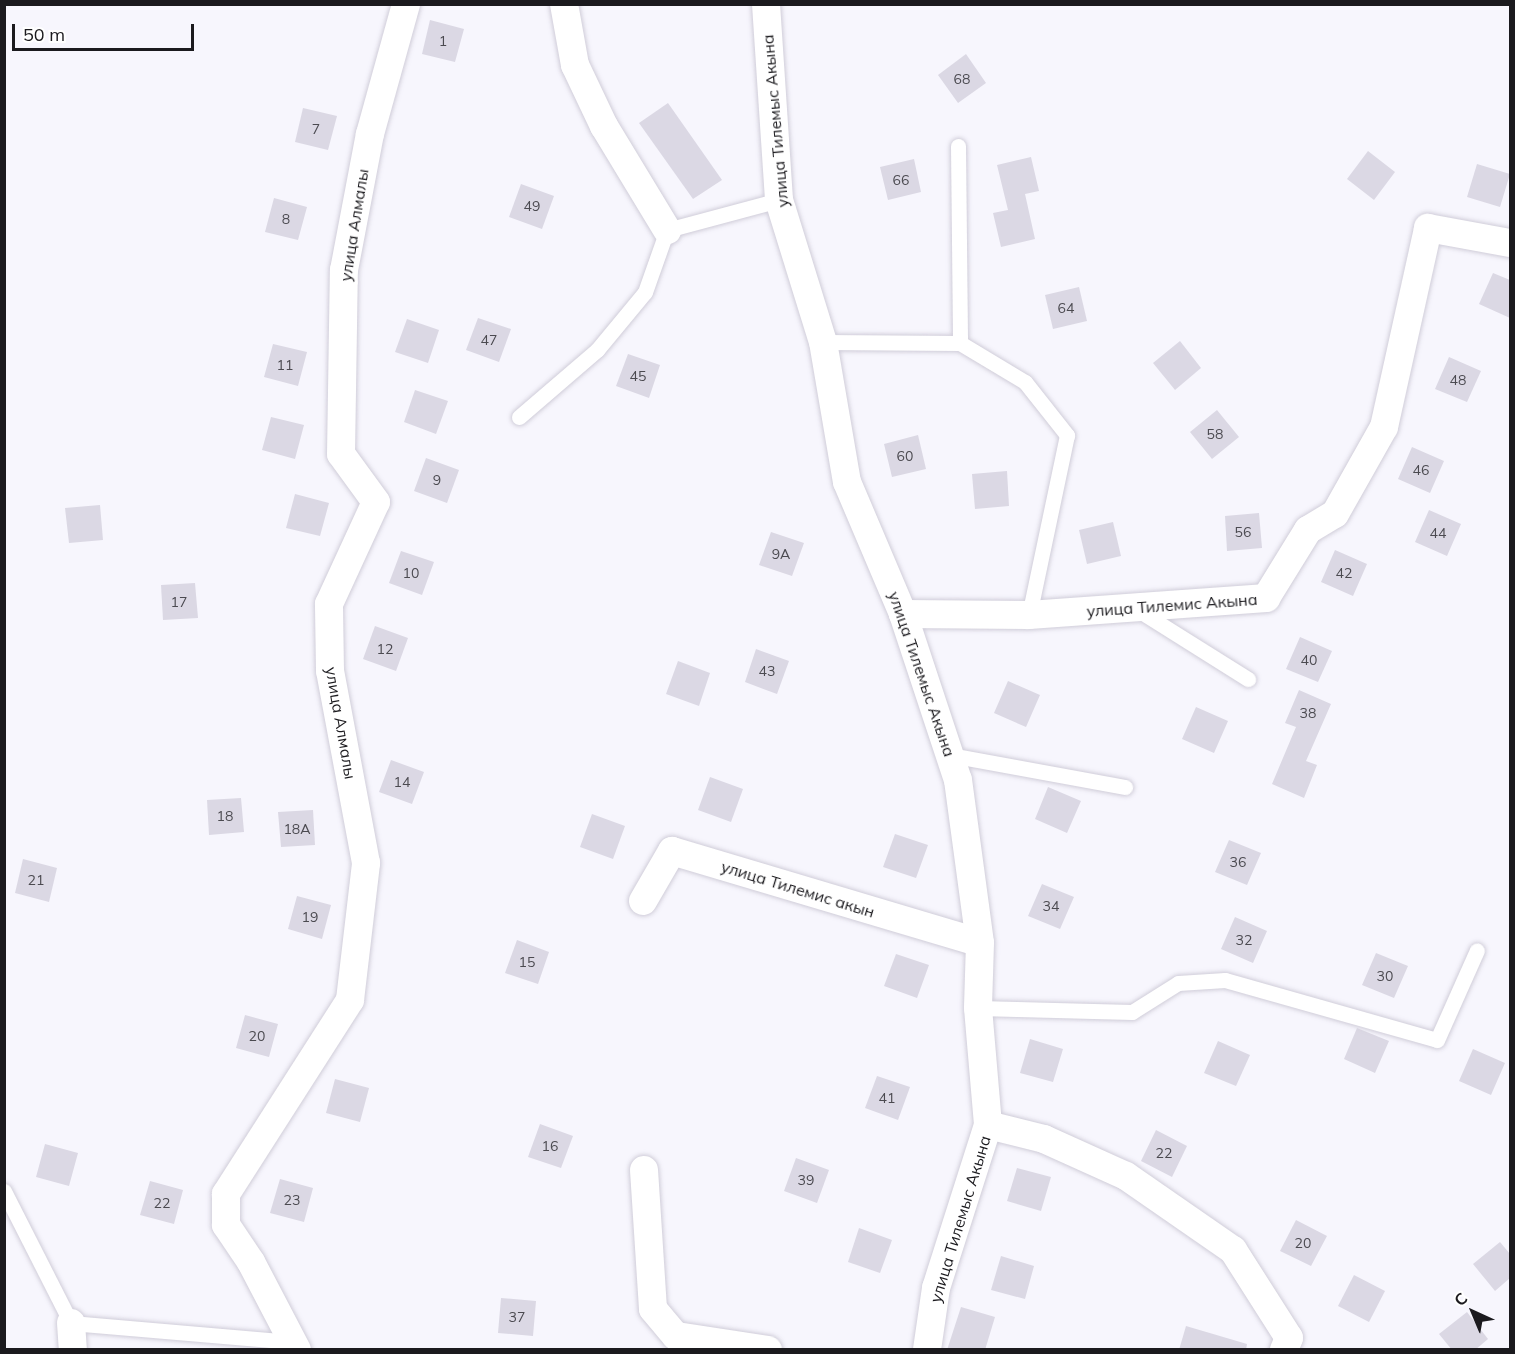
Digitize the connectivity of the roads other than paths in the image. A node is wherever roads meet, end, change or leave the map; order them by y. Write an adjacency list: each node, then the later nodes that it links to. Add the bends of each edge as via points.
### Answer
1 (406, 4): 25 (street, улица Алмалы, via 370,134 344,270 341,454 376,502 329,604 330,671 366,863 350,1000 226,1194 225,1225)
2 (564, 4): 6 (street, via 575,65 604,126)
3 (766, 4): 5 (street, улица Тилемыс Акына)
4 (958, 146): 9 (lane)
5 (779, 200): 6 (lane); 8 (street, улица Тилемыс Акына)
6 (667, 230): 10 (lane, via 645,292 597,350)
7 (1510, 243): 11 (street, улица Тилемис Акына, via 1428,228 1384,428 1335,514 1308,530 1266,598)
8 (823, 342): 9 (lane); 12 (street, улица Тилемыс Акына, via 847,482)
9 (960, 343): 13 (lane, via 1025,382 1067,435)
10 (519, 417)
11 (1133, 607): 13 (street, улица Тилемис Акына); 14 (lane)
12 (903, 614): 13 (street, улица Тилемис Акына); 15 (street, улица Тилемыс Акына)
13 (1029, 615)
14 (1248, 679)
15 (950, 755): 16 (lane); 18 (street, улица Тилемыс Акына, via 958,780)
16 (1125, 787)
17 (643, 901): 18 (street, улица Тилемис акын, via 672,851)
18 (980, 943): 20 (street, улица Тилемыс Акына)
19 (1477, 950): 20 (lane, via 1437,1040 1225,980 1178,983 1132,1012)
20 (978, 1008): 21 (street, улица Тилемыс Акына)
21 (988, 1125): 27 (street, улица Тилемыс Акына, via 936,1288); 28 (street, via 1044,1139 1126,1176 1233,1251 1289,1338)
22 (644, 1170): 26 (street, via 652,1309 676,1336)
23 (4, 1191): 24 (lane)
24 (72, 1336): 25 (lane)
25 (296, 1346)
26 (768, 1350)
27 (927, 1350)
28 (1284, 1350)

